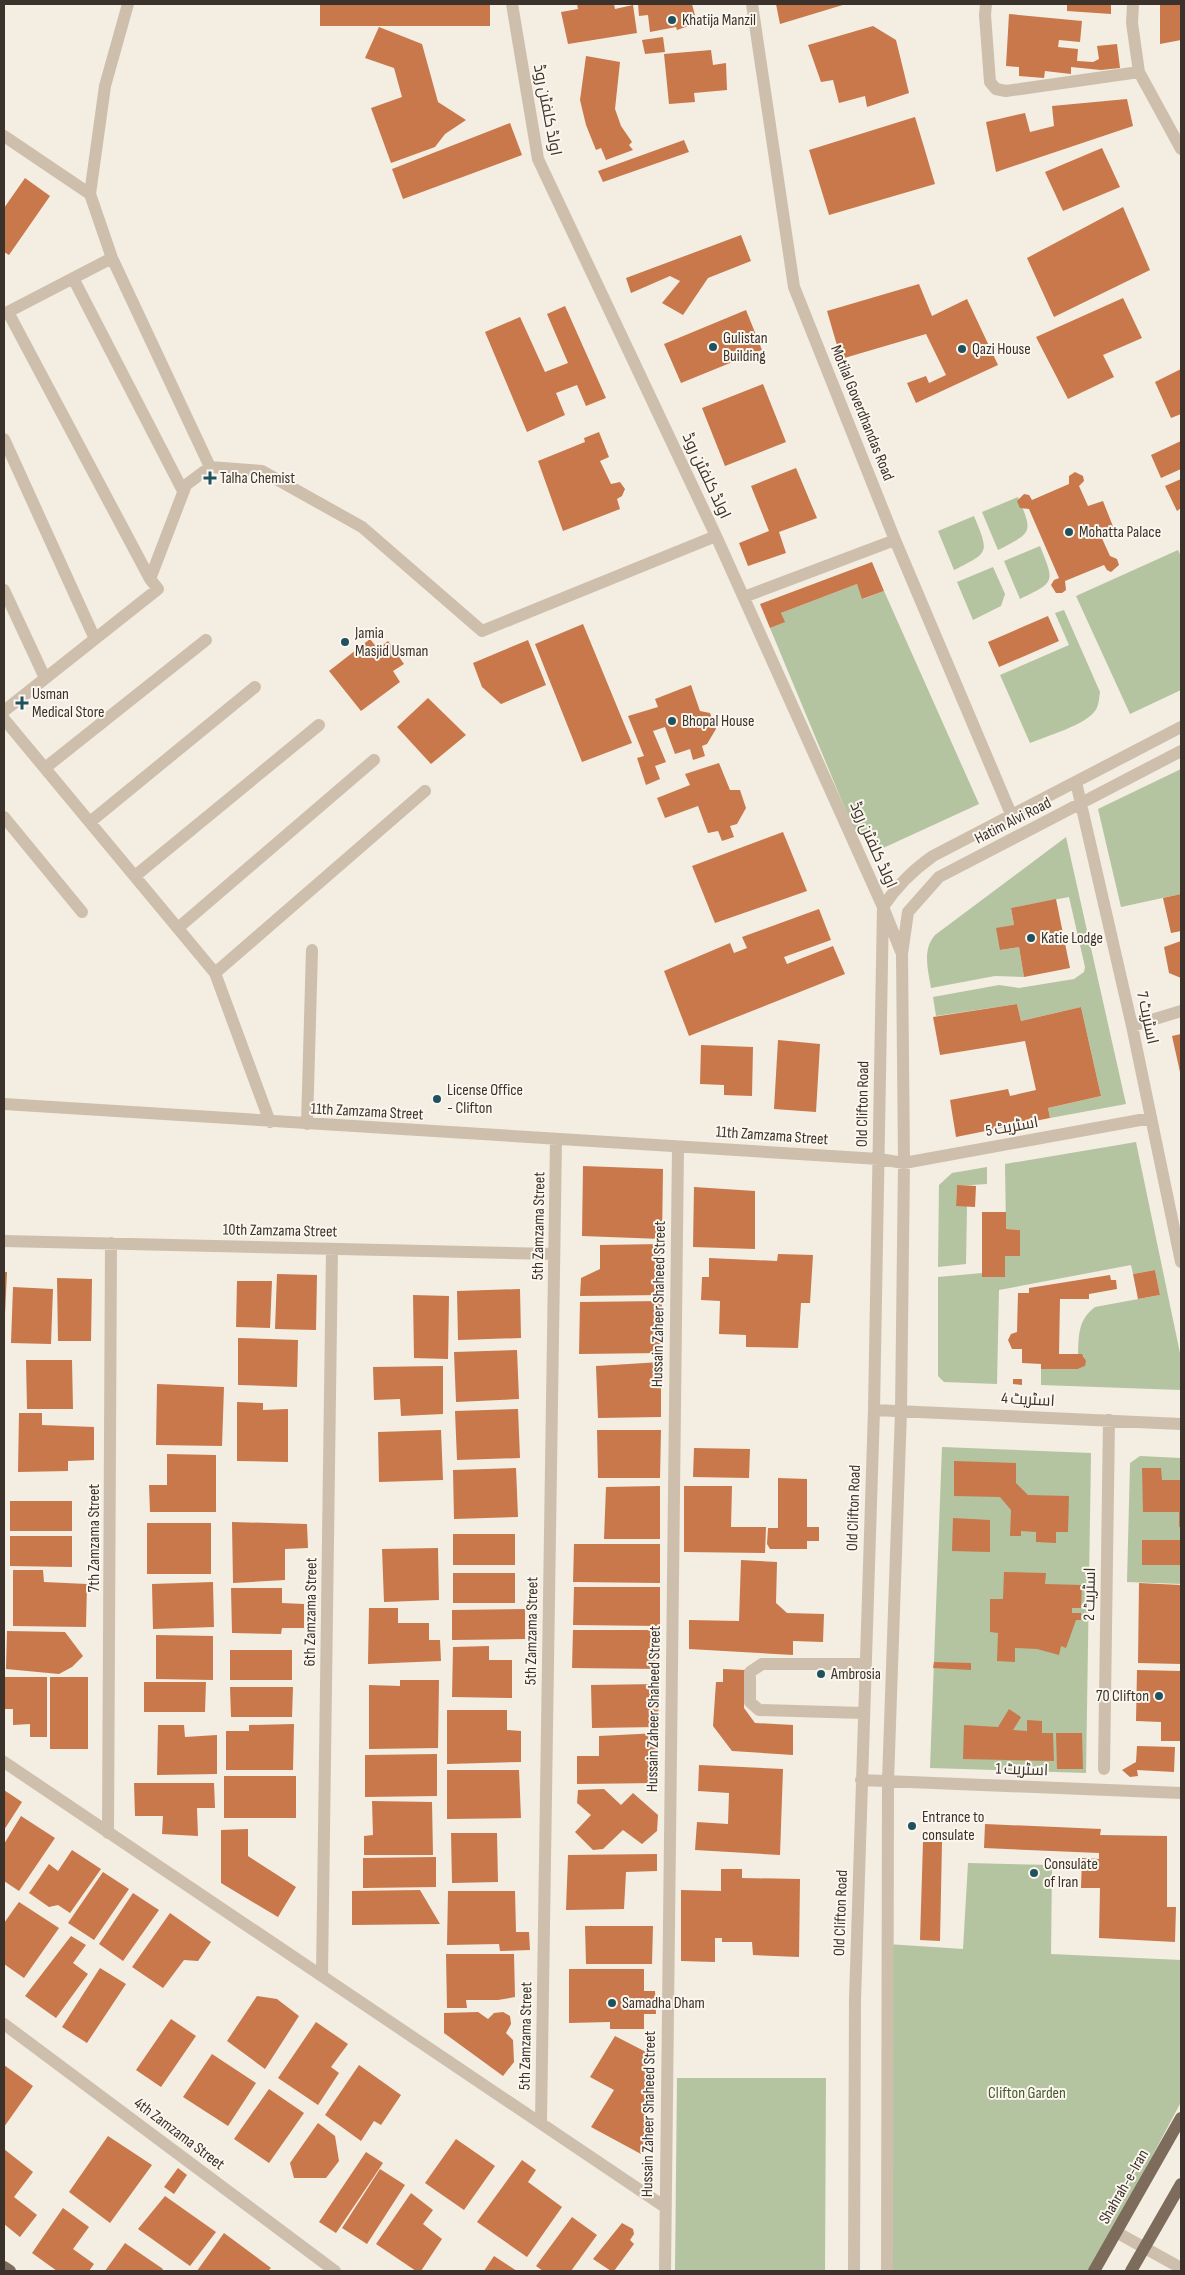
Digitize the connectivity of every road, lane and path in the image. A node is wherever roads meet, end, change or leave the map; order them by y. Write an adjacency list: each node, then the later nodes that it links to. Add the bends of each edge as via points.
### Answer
1 (128, 4): 9 (street, via 105,86)
2 (512, 4): 16 (street, اولڈ کلفٹن روڈ, via 538,159)
3 (752, 4): 17 (street, Motilal Goverdhandas Road, via 794,287)
4 (986, 4): 6 (street, via 990,82 996,89 1006,91)
5 (1133, 4): 6 (street, via 1132,23)
6 (1139, 72): 8 (street)
7 (4, 136): 9 (street)
8 (1181, 148)
9 (90, 194): 10 (street)
10 (112, 258): 11 (street); 14 (street)
11 (73, 278): 12 (street); 15 (street)
12 (6, 313): 18 (street)
13 (4, 439): 21 (street)
14 (210, 467): 15 (street, via 186,485); 16 (street, via 262,471 362,527 482,631)
15 (183, 492): 18 (street)
16 (716, 536): 20 (street, اولڈ کلفٹن روڈ)
17 (895, 540): 20 (street); 35 (street, Motilal Goverdhandas Road)
18 (150, 579): 21 (street, via 158,588)
19 (4, 590): 23 (street)
20 (744, 597): 39 (street, اولڈ کلفٹن روڈ)
21 (95, 638): 23 (street)
22 (206, 640): 31 (street)
23 (45, 678): 25 (street)
24 (255, 687): 37 (street)
25 (4, 711)
26 (4, 719): 31 (street)
27 (319, 726): 38 (street)
28 (1181, 727): 32 (street, Hatim Alvi Road)
29 (1181, 751): 34 (street, Hatim Alvi Road)
30 (374, 760): 41 (street)
31 (45, 768): 37 (street)
32 (1076, 782): 34 (street, اسٹریٹ 7); 35 (street, Hatim Alvi Road)
33 (425, 791): 44 (street)
34 (1081, 804): 43 (street, Hatim Alvi Road, via 939,877 908,912); 46 (street, اسٹریٹ 7)
35 (1011, 814): 39 (street, via 920,865)
36 (4, 817): 40 (street)
37 (90, 822): 38 (street)
38 (134, 876): 41 (street)
39 (883, 907): 43 (street, اولڈ کلفٹن روڈ); 53 (street, Old Clifton Road)
40 (82, 912)
41 (178, 928): 44 (street)
42 (312, 950): 50 (street)
43 (902, 954): 54 (street)
44 (215, 973): 49 (street)
45 (1181, 1011): 46 (street)
46 (1132, 1026): 48 (street, اسٹریٹ 7)
47 (4, 1104): 49 (street, 11th Zamzama Street)
48 (1151, 1118): 54 (street, اسٹریٹ 5); 59 (street, اسٹریٹ 7)
49 (270, 1122): 50 (street, 11th Zamzama Street)
50 (307, 1124): 51 (street, 11th Zamzama Street)
51 (556, 1140): 52 (street, 11th Zamzama Street); 58 (street, 5th Zamzama Street)
52 (678, 1147): 53 (street, 11th Zamzama Street); 77 (street, Hussain Zaheer Shaheed Street)
53 (879, 1159): 54 (street, اسٹریٹ 5); 60 (street, Old Clifton Road)
54 (904, 1163): 61 (street)
55 (4, 1241): 56 (street, 10th Zamzama Street)
56 (111, 1243): 57 (street, 10th Zamzama Street); 71 (street, 7th Zamzama Street)
57 (332, 1249): 58 (street, 10th Zamzama Street); 72 (street, 6th Zamzama Street)
58 (554, 1254): 75 (street, 5th Zamzama Street)
59 (1181, 1262)
60 (874, 1410): 61 (street, اسٹریٹ 4); 64 (street, Old Clifton Road)
61 (901, 1411): 62 (street, اسٹریٹ 4); 69 (street)
62 (1109, 1420): 63 (street, اسٹریٹ 4); 67 (street, اسٹریٹ 2)
63 (1181, 1424)
64 (865, 1664): 65 (street, Old Clifton Road); 65 (street, via 762,1664 750,1672 750,1702 760,1710)
65 (863, 1713): 68 (street, Old Clifton Road)
66 (4, 1762): 71 (street)
67 (1104, 1769)
68 (861, 1780): 69 (street, اسٹریٹ 1); 85 (street, Old Clifton Road, via 855,2000)
69 (888, 1781): 70 (street, اسٹریٹ 1); 86 (street)
70 (1181, 1793)
71 (108, 1833): 72 (street)
72 (322, 1976): 75 (street)
73 (4, 2024): 83 (street, 4th Zamzama Street)
74 (1181, 2118): 78 (main road, Shahrah-e-Iran)
75 (541, 2122): 77 (street)
76 (1181, 2184): 79 (main road)
77 (664, 2207): 84 (street, Hussain Zaheer Shaheed Street)
78 (1116, 2232): 79 (street); 87 (main road, Shahrah-e-Iran)
79 (1144, 2248): 81 (street); 88 (main road)
80 (4, 2267): 82 (main road)
81 (1181, 2268)
82 (10, 2271)
83 (335, 2271)
84 (665, 2271)
85 (854, 2271)
86 (887, 2271)
87 (1094, 2271)
88 (1131, 2271)

